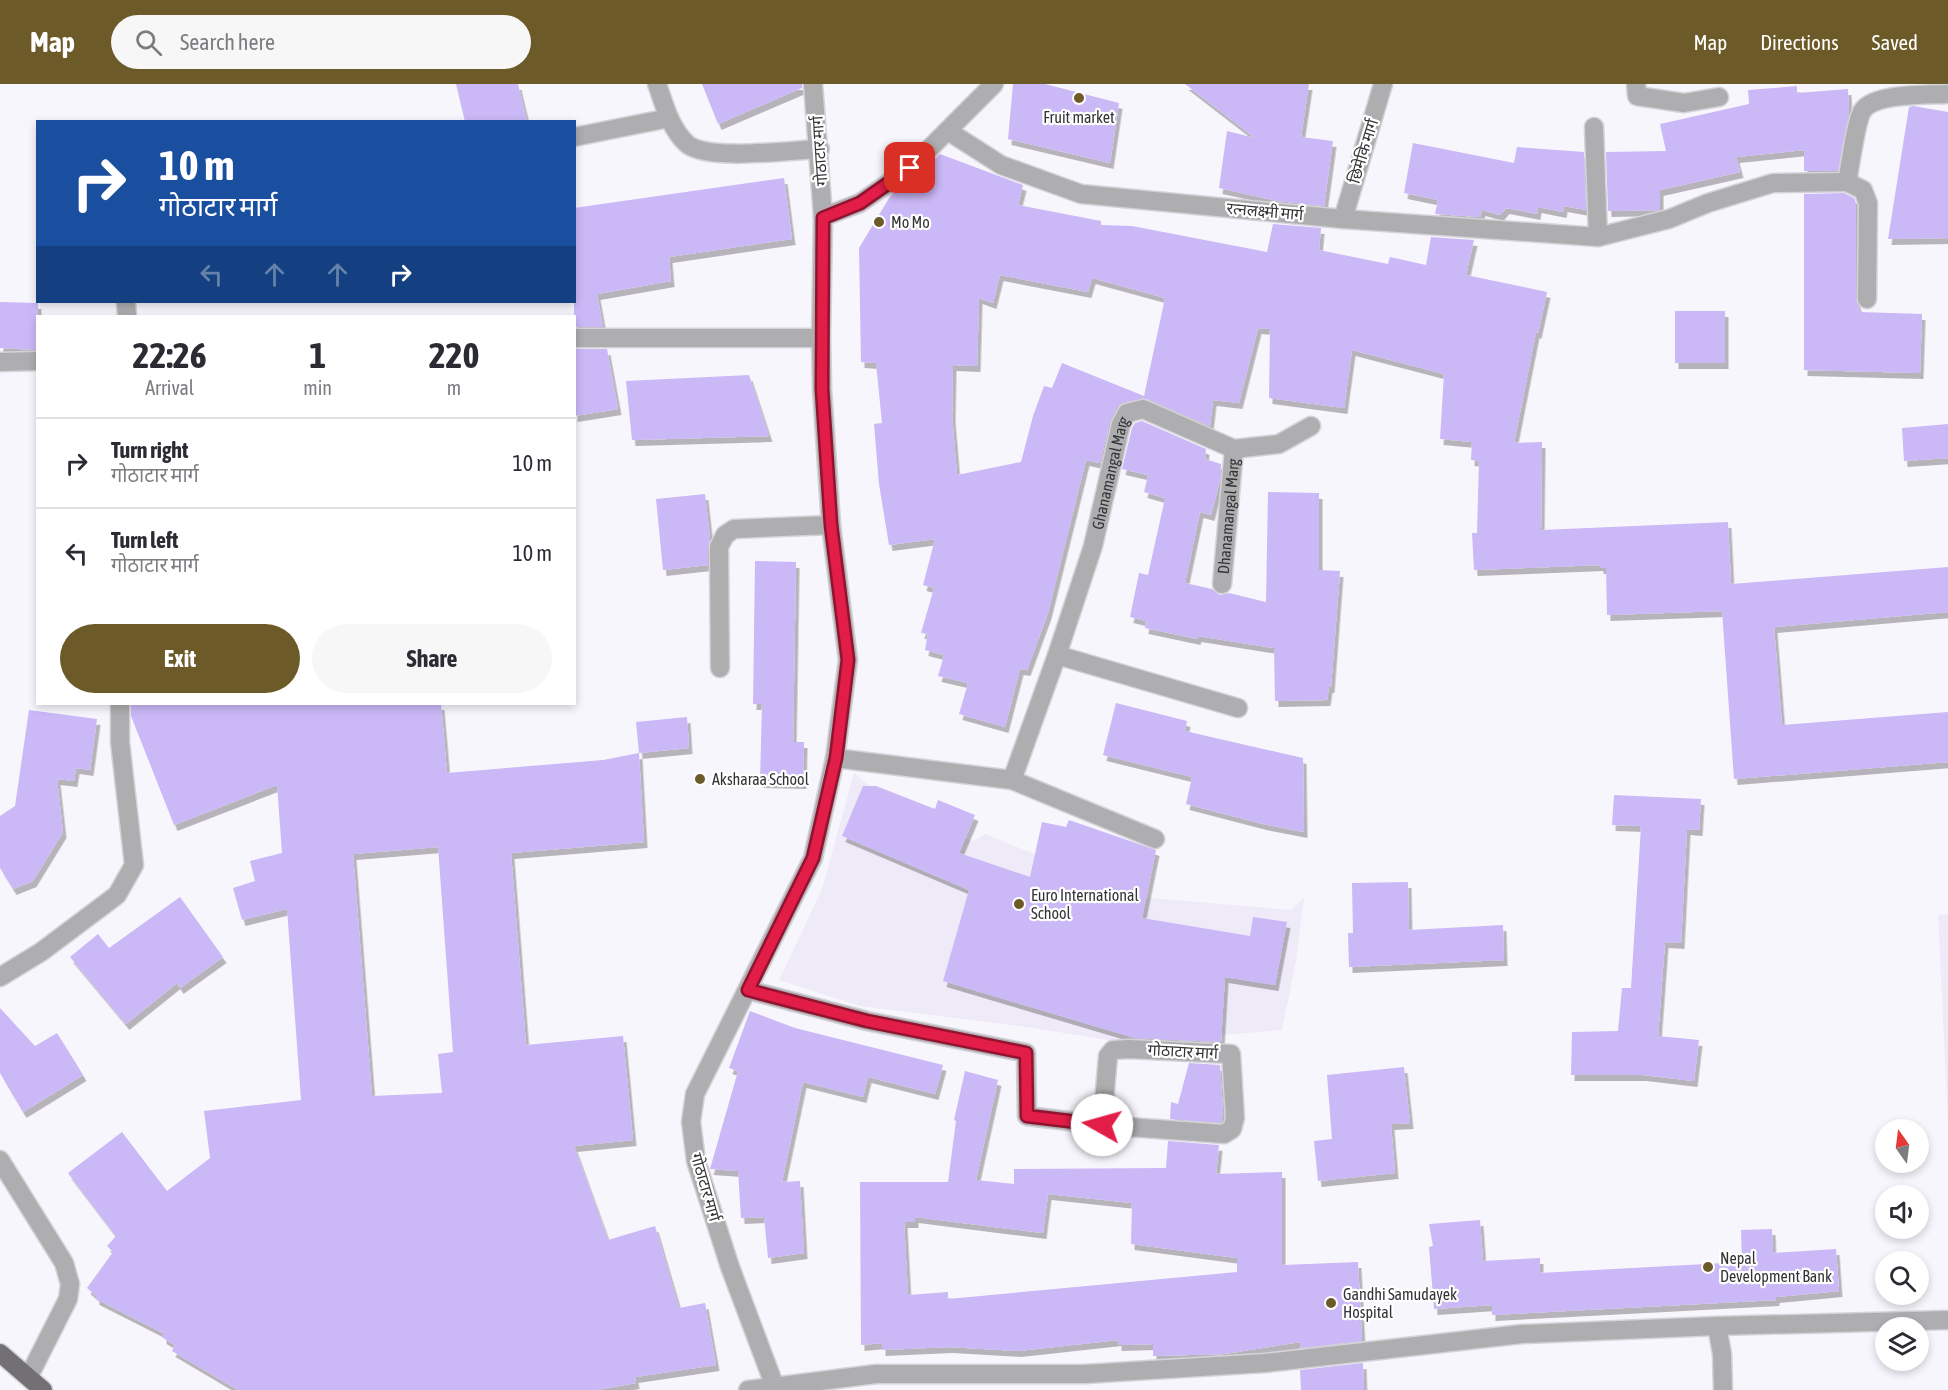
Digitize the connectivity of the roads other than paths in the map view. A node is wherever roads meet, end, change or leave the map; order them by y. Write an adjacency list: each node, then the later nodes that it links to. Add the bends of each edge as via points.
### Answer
1 (657, 84): 8 (street)
2 (813, 84): 12 (street, गोठाटार मार्ग)
3 (994, 84): 10 (street)
4 (1383, 84): 15 (street, छिमेकि मार्ग)
5 (1636, 84): 7 (street, via 1637,96 1684,103)
6 (1948, 94): 13 (street, via 1871,102 1862,112)
7 (1719, 97)
8 (669, 118): 11 (street); 12 (street, via 687,144 717,154)
9 (1594, 127): 16 (street)
10 (948, 130): 14 (street, via 910,168 860,203); 15 (street, रत्नलक्ष्मी मार्ग, via 1001,165 1081,194)
11 (576, 137)
12 (820, 149): 14 (street, गोठाटार मार्ग)
13 (1846, 182): 16 (street, रत्नलक्ष्मी मार्ग, via 1773,183 1669,219); 17 (street, via 1863,190 1868,203)
14 (823, 218): 19 (street, गोठाटार मार्ग)
15 (1343, 219): 16 (street, रत्नलक्ष्मी मार्ग)
16 (1598, 237)
17 (1867, 299)
18 (576, 338): 19 (street)
19 (821, 338): 24 (street, गोठाटार मार्ग)
20 (36, 361): 21 (street)
21 (0, 362)
22 (1311, 426): 23 (street, via 1279,444)
23 (1234, 449): 25 (street, Dhanamangal Marg); 26 (street, Ghanamangal Marg, via 1143,409 1127,413 1121,424 1093,546)
24 (831, 525): 27 (street, via 734,529 725,535 719,547); 30 (street, गोठाटार मार्ग, via 848,660)
25 (1222, 584)
26 (1057, 655): 29 (street); 31 (street, Ghanamangal Marg)
27 (720, 668)
28 (120, 705): 33 (street, via 120,742 134,865 117,895 41,952)
29 (1238, 708)
30 (836, 758): 31 (street); 34 (street, गोठाटार मार्ग, via 813,858)
31 (1012, 780): 32 (street)
32 (1155, 839)
33 (0, 977)
34 (748, 990): 35 (street, गोठाटार मार्ग, via 867,1021 1026,1053 1027,1116); 41 (street, गोठाटार मार्ग, via 695,1094 691,1122 696,1161)
35 (1102, 1125): 35 (street, गोठाटार मार्ग, via 1108,1056 1113,1050 1231,1054 1235,1118 1232,1129 1224,1134)
36 (0, 1160): 40 (street, via 64,1263 70,1284 68,1299)
37 (1948, 1320): 38 (street)
38 (1717, 1326): 41 (street, via 1522,1334 1265,1363 1085,1374 876,1374); 44 (street)
39 (0, 1353): 40 (main road)
40 (29, 1376): 42 (main road)
41 (775, 1387): 43 (street)
42 (43, 1390)
43 (748, 1390)
44 (1723, 1390)

